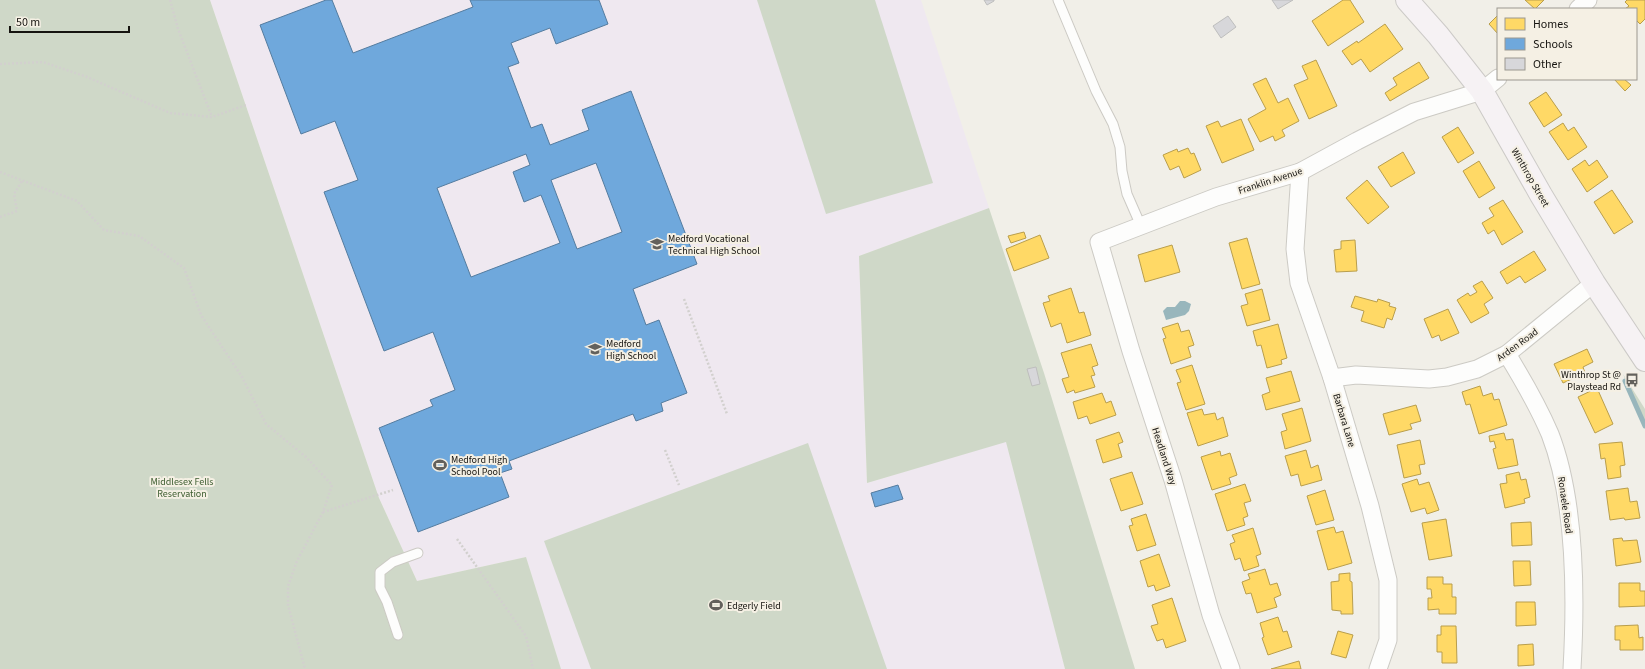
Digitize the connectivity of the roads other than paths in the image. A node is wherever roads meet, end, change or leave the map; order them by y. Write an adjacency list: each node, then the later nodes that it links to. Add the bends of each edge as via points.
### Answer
1 (1058, 0): 7 (lane, via 1112,124 1120,147 1127,194)
2 (1407, 0): 5 (main road, Winthrop Street, via 1438,35)
3 (1588, 0): 4 (street)
4 (1579, 8)
5 (1490, 85): 6 (street, Franklin Avenue, via 1414,112); 9 (main road, Winthrop Street, via 1541,195)
6 (1300, 172): 7 (street, Franklin Avenue, via 1216,197); 12 (street, Barbara Lane, via 1296,265 1304,298)
7 (1141, 226): 8 (street, Franklin Avenue)
8 (1099, 242): 15 (street, Headland Way, via 1173,480 1211,615)
9 (1594, 282): 10 (street, Arden Road); 11 (main road, Winthrop Street)
10 (1507, 354): 12 (street, Arden Road, via 1477,369 1429,379 1356,375); 17 (street, Ronaele Road, via 1541,414 1563,478 1572,558)
11 (1645, 360)
12 (1332, 378): 16 (street, Barbara Lane, via 1370,506 1388,580 1388,640)
13 (418, 553): 14 (lane, via 393,562 380,572 380,588)
14 (398, 635)
15 (1231, 669)
16 (1378, 669)
17 (1572, 669)

